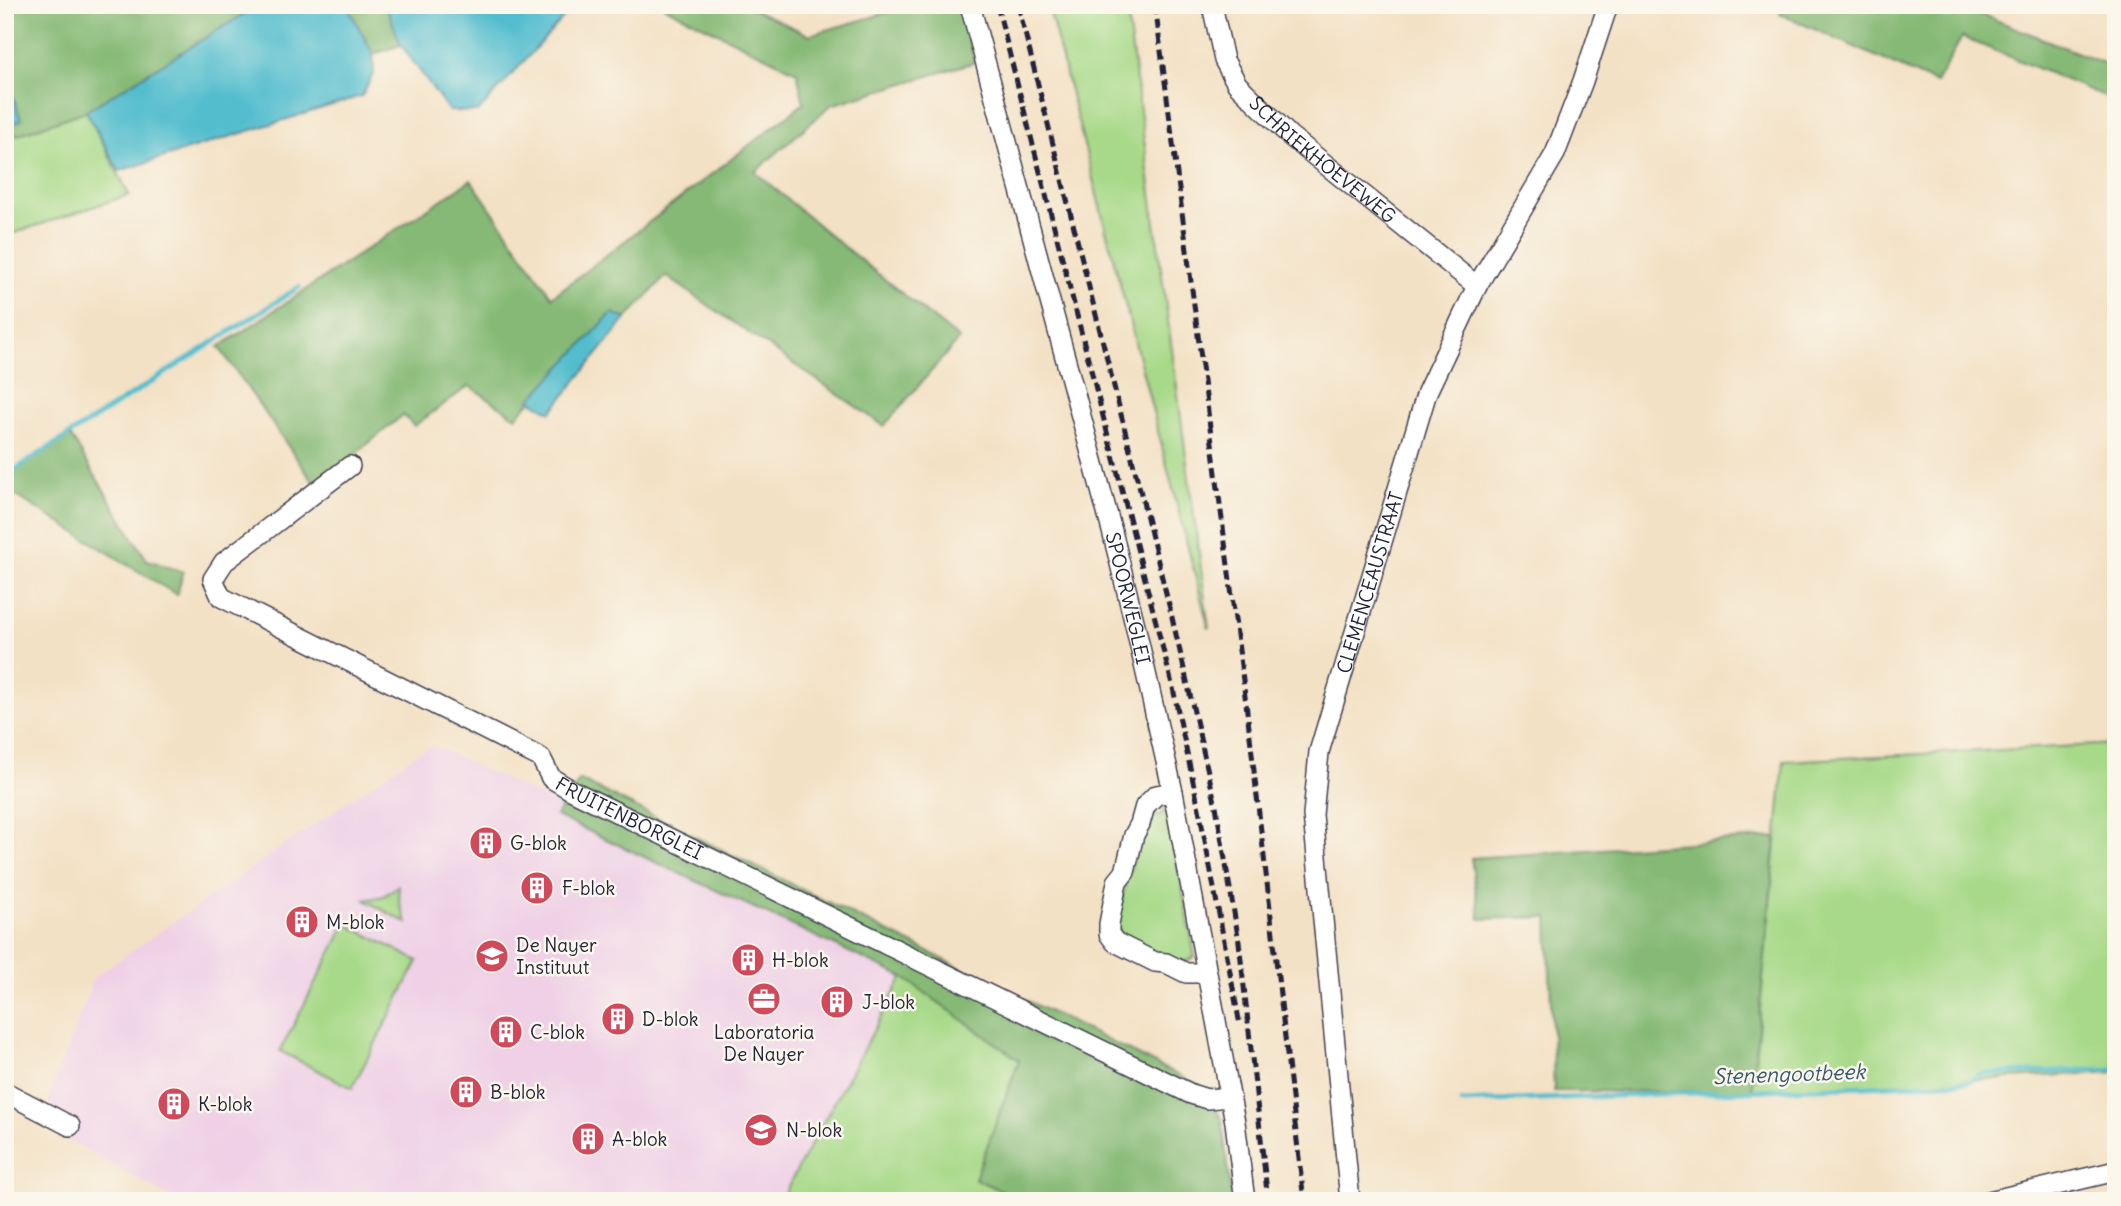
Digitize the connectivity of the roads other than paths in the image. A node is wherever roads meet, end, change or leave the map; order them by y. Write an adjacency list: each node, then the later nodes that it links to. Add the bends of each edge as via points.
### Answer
1 (970, 5): 6 (street, SPOORWEGLEI, via 1112,531)
2 (1212, 5): 4 (street, SCHRIEKHOEVEWEG, via 1224,60 1237,84 1290,136)
3 (1608, 5): 4 (street, CLEMENCEAUSTRAAT, via 1555,154)
4 (1476, 286): 13 (street, CLEMENCEAUSTRAAT, via 1427,392 1319,752 1313,815)
5 (350, 466): 9 (street, FRUITENBORGLEI, via 224,562 213,579 221,597 541,758 551,778 571,790 750,880 1191,1094 1207,1099)
6 (1172, 792): 7 (street, SPOORWEGLEI); 7 (street, via 1156,795 1145,806 1125,872 1117,882 1109,934 1115,942 1155,962)
7 (1206, 973): 9 (street, SPOORWEGLEI)
8 (5, 1092): 10 (street)
9 (1230, 1097): 12 (street, SPOORWEGLEI)
10 (70, 1126)
11 (2116, 1171): 14 (street)
12 (1245, 1201)
13 (1350, 1201)
14 (1989, 1201)

